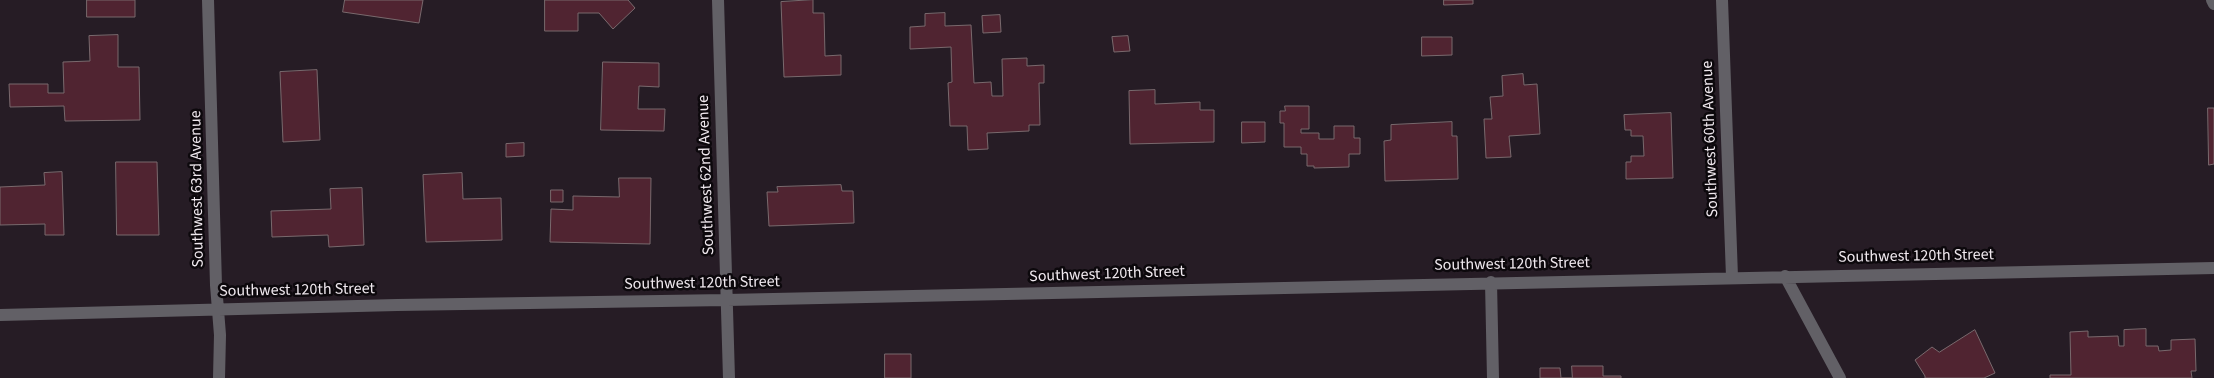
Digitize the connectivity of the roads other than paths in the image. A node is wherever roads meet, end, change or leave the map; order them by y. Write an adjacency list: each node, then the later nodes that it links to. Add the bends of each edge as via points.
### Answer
1 (208, 0): 11 (street, Southwest 63rd Avenue)
2 (718, 0): 10 (street, Southwest 62nd Avenue)
3 (1722, 0): 8 (street, Southwest 60th Avenue)
4 (2212, 0): 5 (street)
5 (2214, 4)
6 (2214, 268): 7 (street, Southwest 120th Street)
7 (1785, 276): 8 (street, Southwest 120th Street); 16 (street)
8 (1732, 277): 9 (street, Southwest 120th Street)
9 (1491, 282): 10 (street, Southwest 120th Street); 15 (street)
10 (727, 300): 11 (street, Southwest 120th Street); 14 (street, Southwest 62nd Avenue)
11 (218, 309): 12 (street, Southwest 120th Street); 13 (street, Southwest 63rd Avenue)
12 (0, 315)
13 (219, 378)
14 (729, 378)
15 (1492, 378)
16 (1840, 378)

